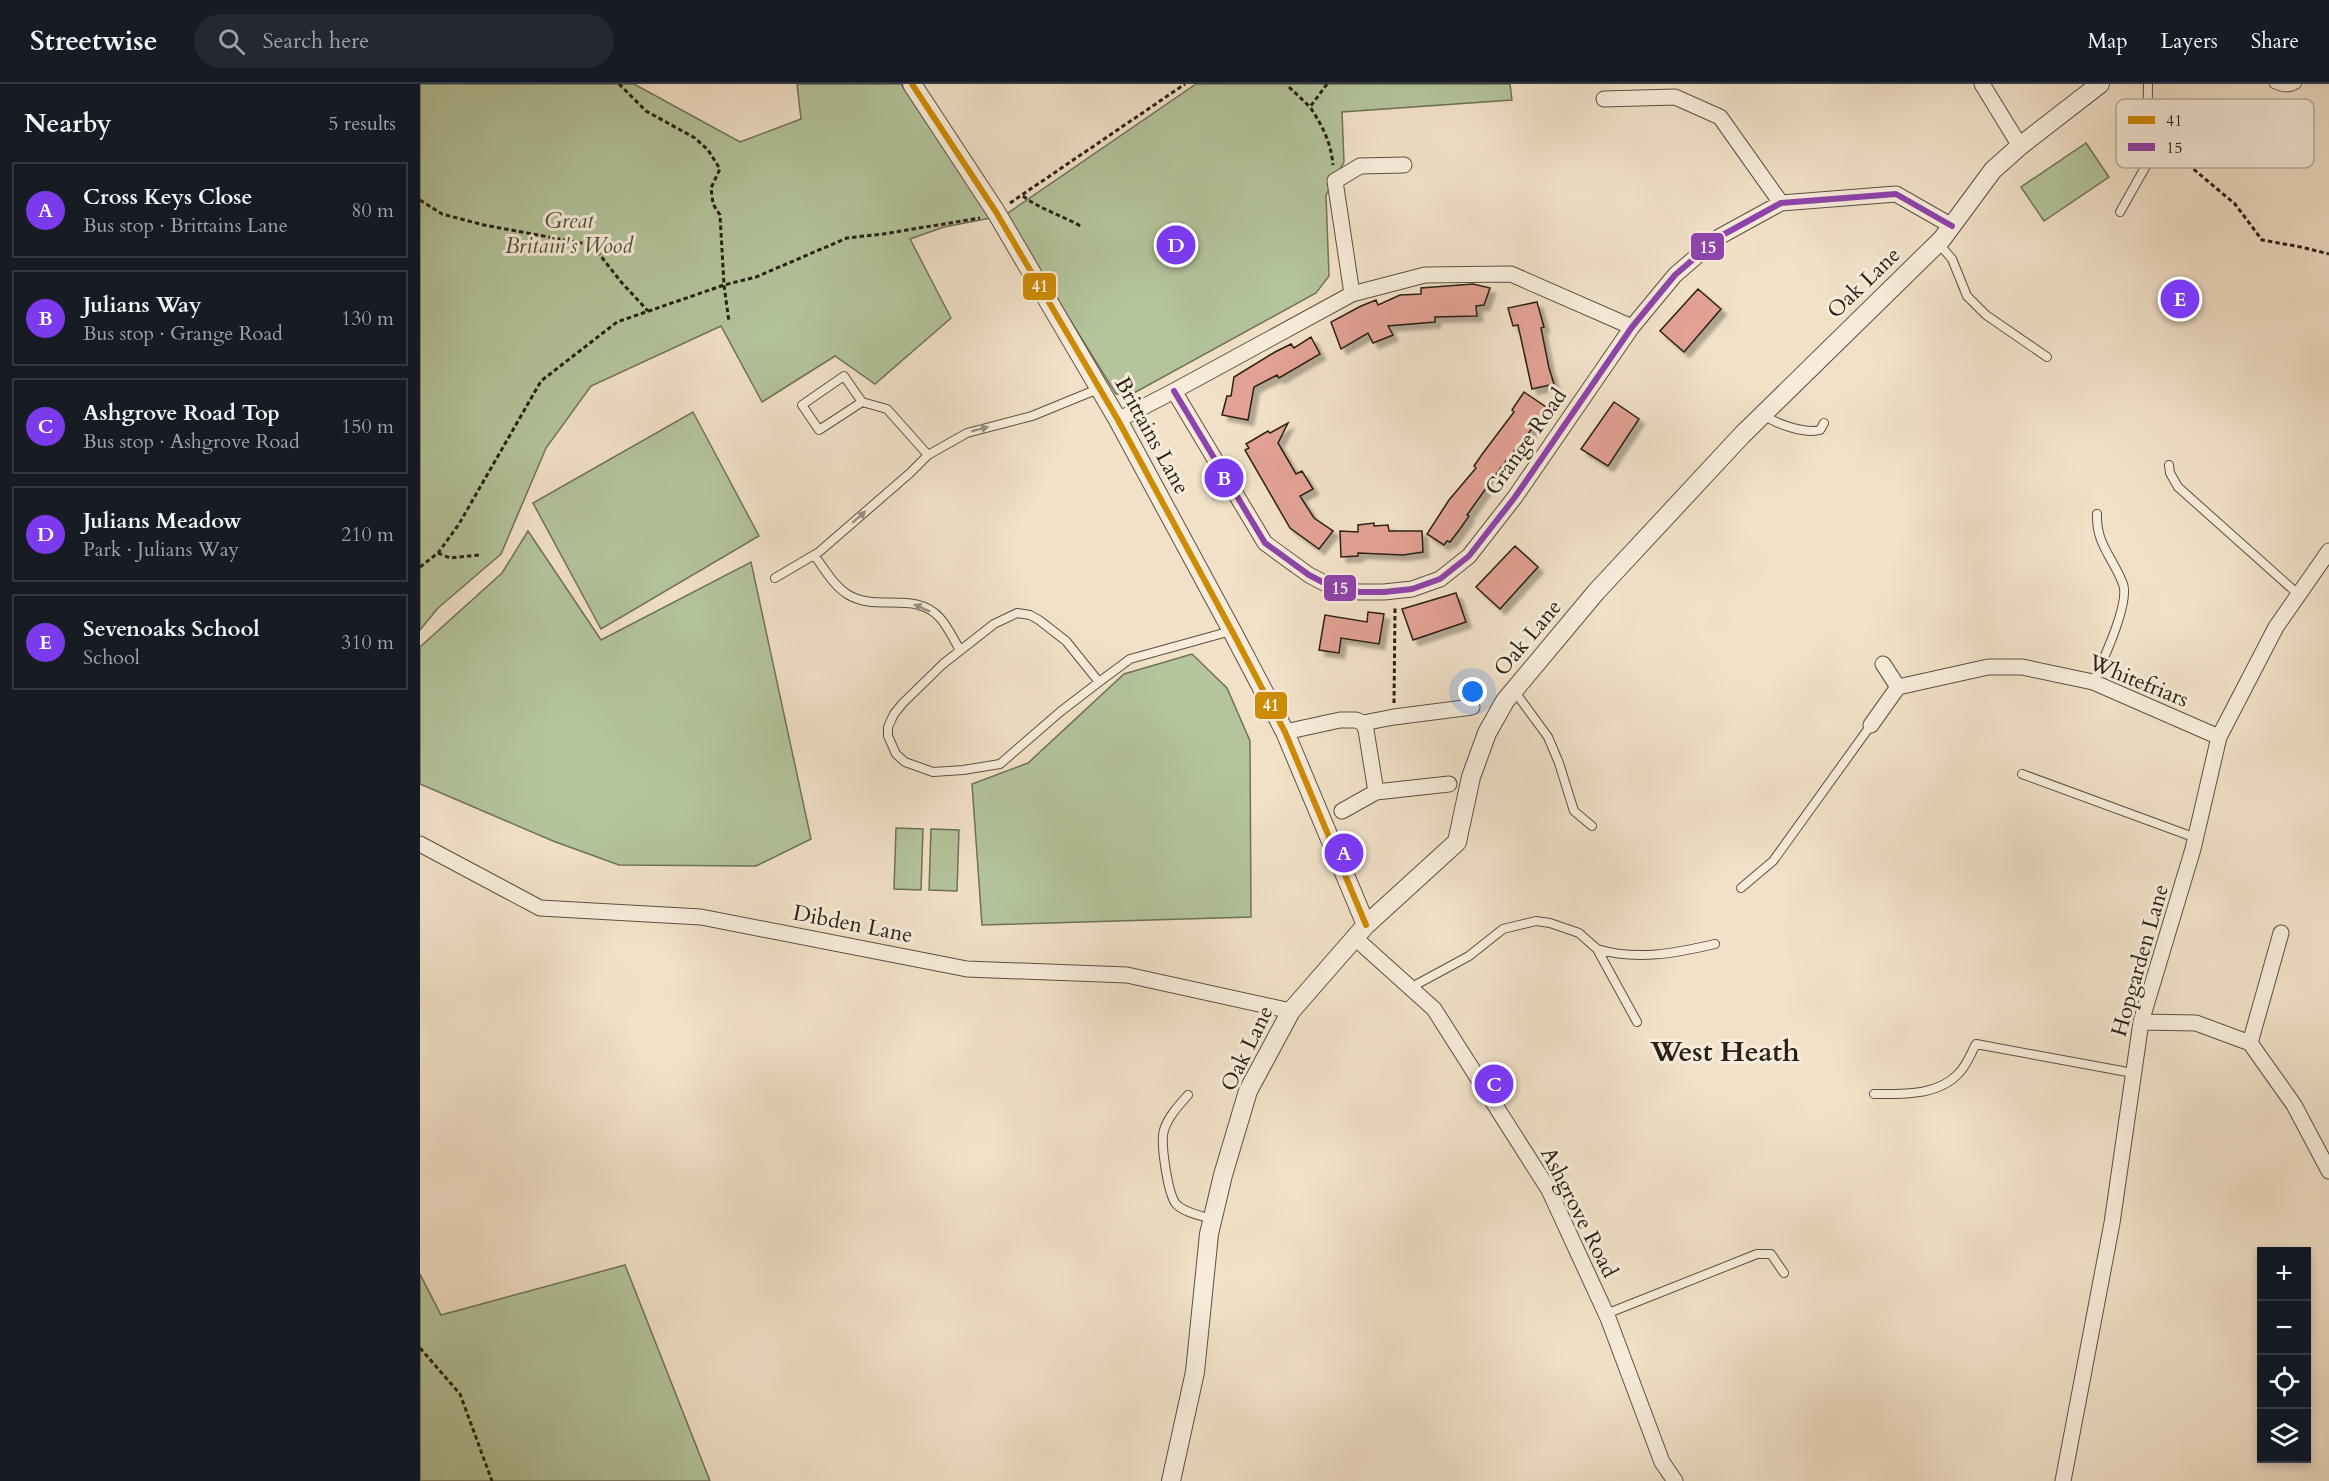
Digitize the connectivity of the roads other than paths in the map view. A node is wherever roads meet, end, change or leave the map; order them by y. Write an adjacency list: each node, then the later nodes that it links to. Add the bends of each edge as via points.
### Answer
1 (912, 84): 17 (street, Brittains Lane, via 996,212)
2 (1982, 84): 7 (street)
3 (2100, 84): 7 (street, Oak Lane)
4 (2274, 84): 5 (lane, via 2291,88)
5 (2297, 84)
6 (1604, 99): 10 (street, via 1675,97 1720,117)
7 (2020, 146): 12 (street, Oak Lane, via 1993,170)
8 (1404, 165): 14 (street, via 1360,166 1335,182)
9 (2146, 168): 11 (lane)
10 (1781, 203): 12 (street, Grange Road, via 1896,194); 15 (street, Grange Road, via 1719,237 1675,275)
11 (2120, 212)
12 (1952, 226): 13 (street, Oak Lane)
13 (1938, 243): 16 (lane, via 1952,259 1966,296 1986,315); 20 (street, Oak Lane)
14 (1352, 294): 15 (street, via 1425,275 1511,274); 18 (street)
15 (1632, 327): 18 (street, Grange Road, via 1515,497 1469,556 1440,579 1412,589 1359,592 1330,586 1265,543)
16 (2047, 357)
17 (1100, 389): 21 (street, Brittains Lane); 23 (lane, one-way to 17, via 967,432 1032,416)
18 (1174, 391): 21 (street)
19 (862, 402): 19 (lane, via 819,430 802,405 844,376); 23 (lane, via 887,409)
20 (1763, 414): 22 (lane, via 1810,432 1820,430); 36 (street, Oak Lane, via 1596,592)
21 (1118, 420): 30 (street, Brittains Lane)
22 (1824, 423)
23 (928, 455): 27 (lane, one-way to 23)
24 (2169, 465): 29 (lane, via 2178,487)
25 (2097, 514): 34 (lane, via 2100,542 2124,586 2106,657)
26 (2329, 551): 29 (street, Hopgarden Lane)
27 (814, 555): 28 (lane); 31 (lane, one-way to 27, via 940,617 928,609 918,604 862,600 849,595)
28 (775, 579)
29 (2299, 594): 41 (street, Hopgarden Lane, via 2276,627)
30 (1233, 631): 33 (lane, via 1130,659); 40 (street, Brittains Lane)
31 (960, 650): 33 (lane, via 994,624 1017,614 1030,615 1065,641); 33 (lane, via 894,714 888,736 896,754 905,762 933,771 1000,764)
32 (1883, 664): 35 (street)
33 (1099, 682)
34 (2092, 682): 35 (street, Whitefriars, via 2022,667 1988,667); 41 (street, Whitefriars)
35 (1898, 687): 39 (street)
36 (1514, 691): 46 (lane, via 1548,737 1574,811); 50 (street, Oak Lane, via 1483,744 1457,843)
37 (1472, 707): 38 (street)
38 (1363, 723): 40 (street, via 1340,720); 44 (street)
39 (1871, 725): 49 (lane, via 1773,861)
40 (1285, 732): 50 (street, Brittains Lane)
41 (2219, 737): 47 (street, Hopgarden Lane)
42 (2022, 774): 47 (lane)
43 (1449, 784): 44 (street)
44 (1376, 792): 45 (street)
45 (1342, 811)
46 (1592, 826)
47 (2196, 838): 57 (street, Hopgarden Lane)
48 (420, 844): 55 (street, Dibden Lane, via 540,908 701,917 967,969 1127,975)
49 (1741, 888)
50 (1360, 931): 54 (street, Ashgrove Road); 55 (street, Oak Lane)
51 (2281, 933): 58 (street)
52 (1715, 944): 53 (lane, via 1644,956)
53 (1597, 949): 54 (lane, via 1579,933 1536,921 1503,928 1469,956); 56 (lane)
54 (1410, 988): 65 (street, Ashgrove Road, via 1434,1009 1549,1190)
55 (1291, 1011): 63 (street, Oak Lane, via 1248,1091)
56 (1637, 1022)
57 (2141, 1022): 58 (street, via 2196,1023); 59 (street, Hopgarden Lane)
58 (2250, 1043): 62 (street, via 2294,1105)
59 (2133, 1073): 60 (lane, via 1976,1044 1959,1073 1939,1087 1910,1095); 68 (street, Hopgarden Lane, via 2112,1222)
60 (1874, 1094)
61 (1188, 1095): 63 (lane, via 1163,1131 1171,1190 1180,1207)
62 (2329, 1172)
63 (1213, 1220): 66 (street, Oak Lane, via 1195,1372)
64 (1784, 1273): 65 (lane, via 1771,1254 1757,1254)
65 (1606, 1314): 67 (street, Ashgrove Road, via 1662,1461)
66 (1171, 1481)
67 (1675, 1481)
68 (2063, 1481)

